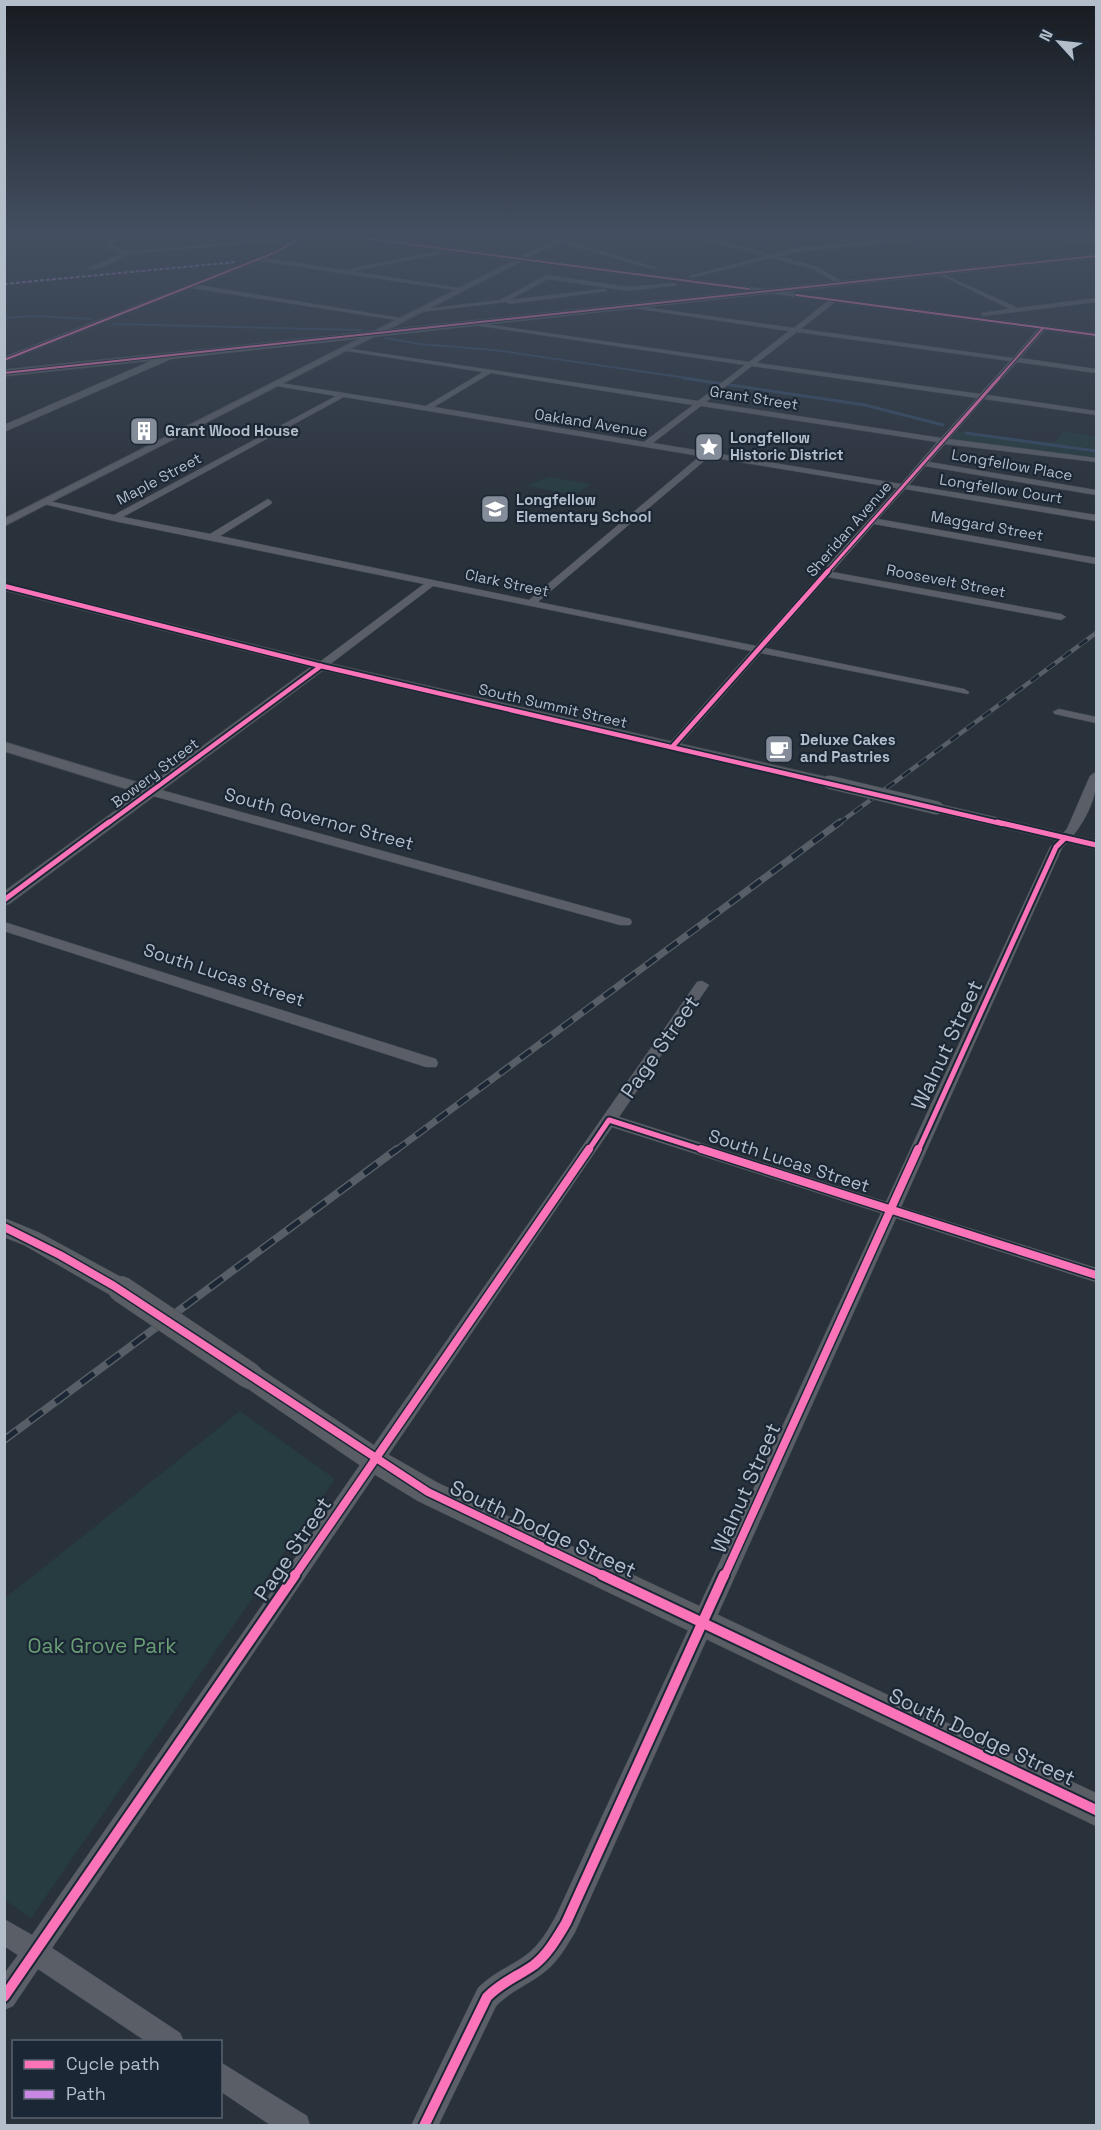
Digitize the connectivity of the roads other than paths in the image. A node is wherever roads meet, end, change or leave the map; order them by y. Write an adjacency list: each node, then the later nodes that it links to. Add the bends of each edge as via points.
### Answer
1 (80, 329): 13 (street)
2 (384, 329): 9 (street)
3 (419, 329): 9 (main road)
4 (508, 329): 15 (street)
5 (795, 329): 15 (street)
6 (798, 329): 14 (street)
7 (1042, 329): 14 (street, Sheridan Avenue)
8 (1054, 329): 10 (street)
9 (376, 334): 11 (street); 12 (main road)
10 (1096, 335)
11 (347, 349): 16 (street, Grant Street); 19 (street)
12 (169, 356): 18 (street); 25 (main road)
13 (6, 359)
14 (1015, 359): 17 (street); 21 (street, Sheridan Avenue)
15 (750, 364): 21 (street); 22 (street)
16 (490, 371): 22 (street, Grant Street); 23 (street)
17 (1096, 371)
18 (4, 373)
19 (277, 384): 20 (street, Oakland Avenue); 34 (street)
20 (343, 395): 23 (street, Oakland Avenue); 35 (street, Maple Street)
21 (983, 396): 24 (street); 26 (street, Sheridan Avenue)
22 (699, 403): 26 (street, Grant Street); 27 (street)
23 (426, 409): 27 (street, Oakland Avenue)
24 (1096, 413)
25 (4, 429)
26 (943, 441): 29 (street); 30 (street, Sheridan Avenue)
27 (645, 445): 28 (street, Oakland Avenue)
28 (706, 455): 31 (street, Oakland Avenue); 44 (street)
29 (1096, 460)
30 (923, 463): 31 (street, Sheridan Avenue); 32 (street, Longfellow Place)
31 (901, 487): 36 (street, Longfellow Court); 37 (street, Sheridan Avenue)
32 (1096, 493)
33 (268, 502): 39 (street)
34 (44, 503): 35 (street, Clark Street); 38 (street)
35 (114, 518): 39 (street, Clark Street)
36 (1096, 518)
37 (872, 521): 40 (street, Maggard Street); 41 (street, Sheridan Avenue)
38 (4, 523)
39 (211, 538): 42 (street, Clark Street)
40 (1096, 561)
41 (826, 574): 45 (street, Roosevelt Street); 46 (street, Sheridan Avenue)
42 (431, 583): 44 (street, Clark Street); 47 (street, Bowery Street)
43 (4, 586): 47 (street, South Summit Street)
44 (531, 603): 46 (street, Clark Street)
45 (1061, 617)
46 (757, 650): 48 (street, Clark Street); 52 (street, Sheridan Avenue)
47 (321, 666): 52 (street, South Summit Street); 54 (street, Bowery Street)
48 (964, 692)
49 (1059, 712): 50 (street)
50 (1096, 720)
51 (4, 746): 54 (street, South Governor Street)
52 (673, 746): 55 (street, South Summit Street, bridge)
53 (1096, 776): 55 (street, Walnut Street, via 1073,830)
54 (150, 791): 57 (street, Bowery Street); 58 (street, South Governor Street)
55 (1065, 838): 56 (street, South Summit Street); 63 (street, Walnut Street, via 1056,847)
56 (1096, 845)
57 (4, 900)
58 (625, 922)
59 (4, 926): 61 (street, South Lucas Street)
60 (702, 985): 62 (street, Page Street)
61 (431, 1063)
62 (609, 1120): 63 (street, South Lucas Street); 66 (street, Page Street)
63 (890, 1209): 65 (street, South Lucas Street); 67 (street, Walnut Street)
64 (4, 1227): 66 (main road, South Dodge Street, bridge, via 121,1289)
65 (1096, 1275)
66 (374, 1460): 67 (main road, South Dodge Street, via 428,1492); 70 (street, Page Street)
67 (703, 1622): 68 (main road, South Dodge Street); 75 (street, Walnut Street, via 566,1923 536,1964 501,1983 487,1997)
68 (1096, 1810)
69 (4, 1931): 70 (street)
70 (36, 1952): 71 (street, Page Street); 72 (street)
71 (4, 1997)
72 (168, 2040)
73 (222, 2076): 74 (street)
74 (297, 2126)
75 (424, 2126)

